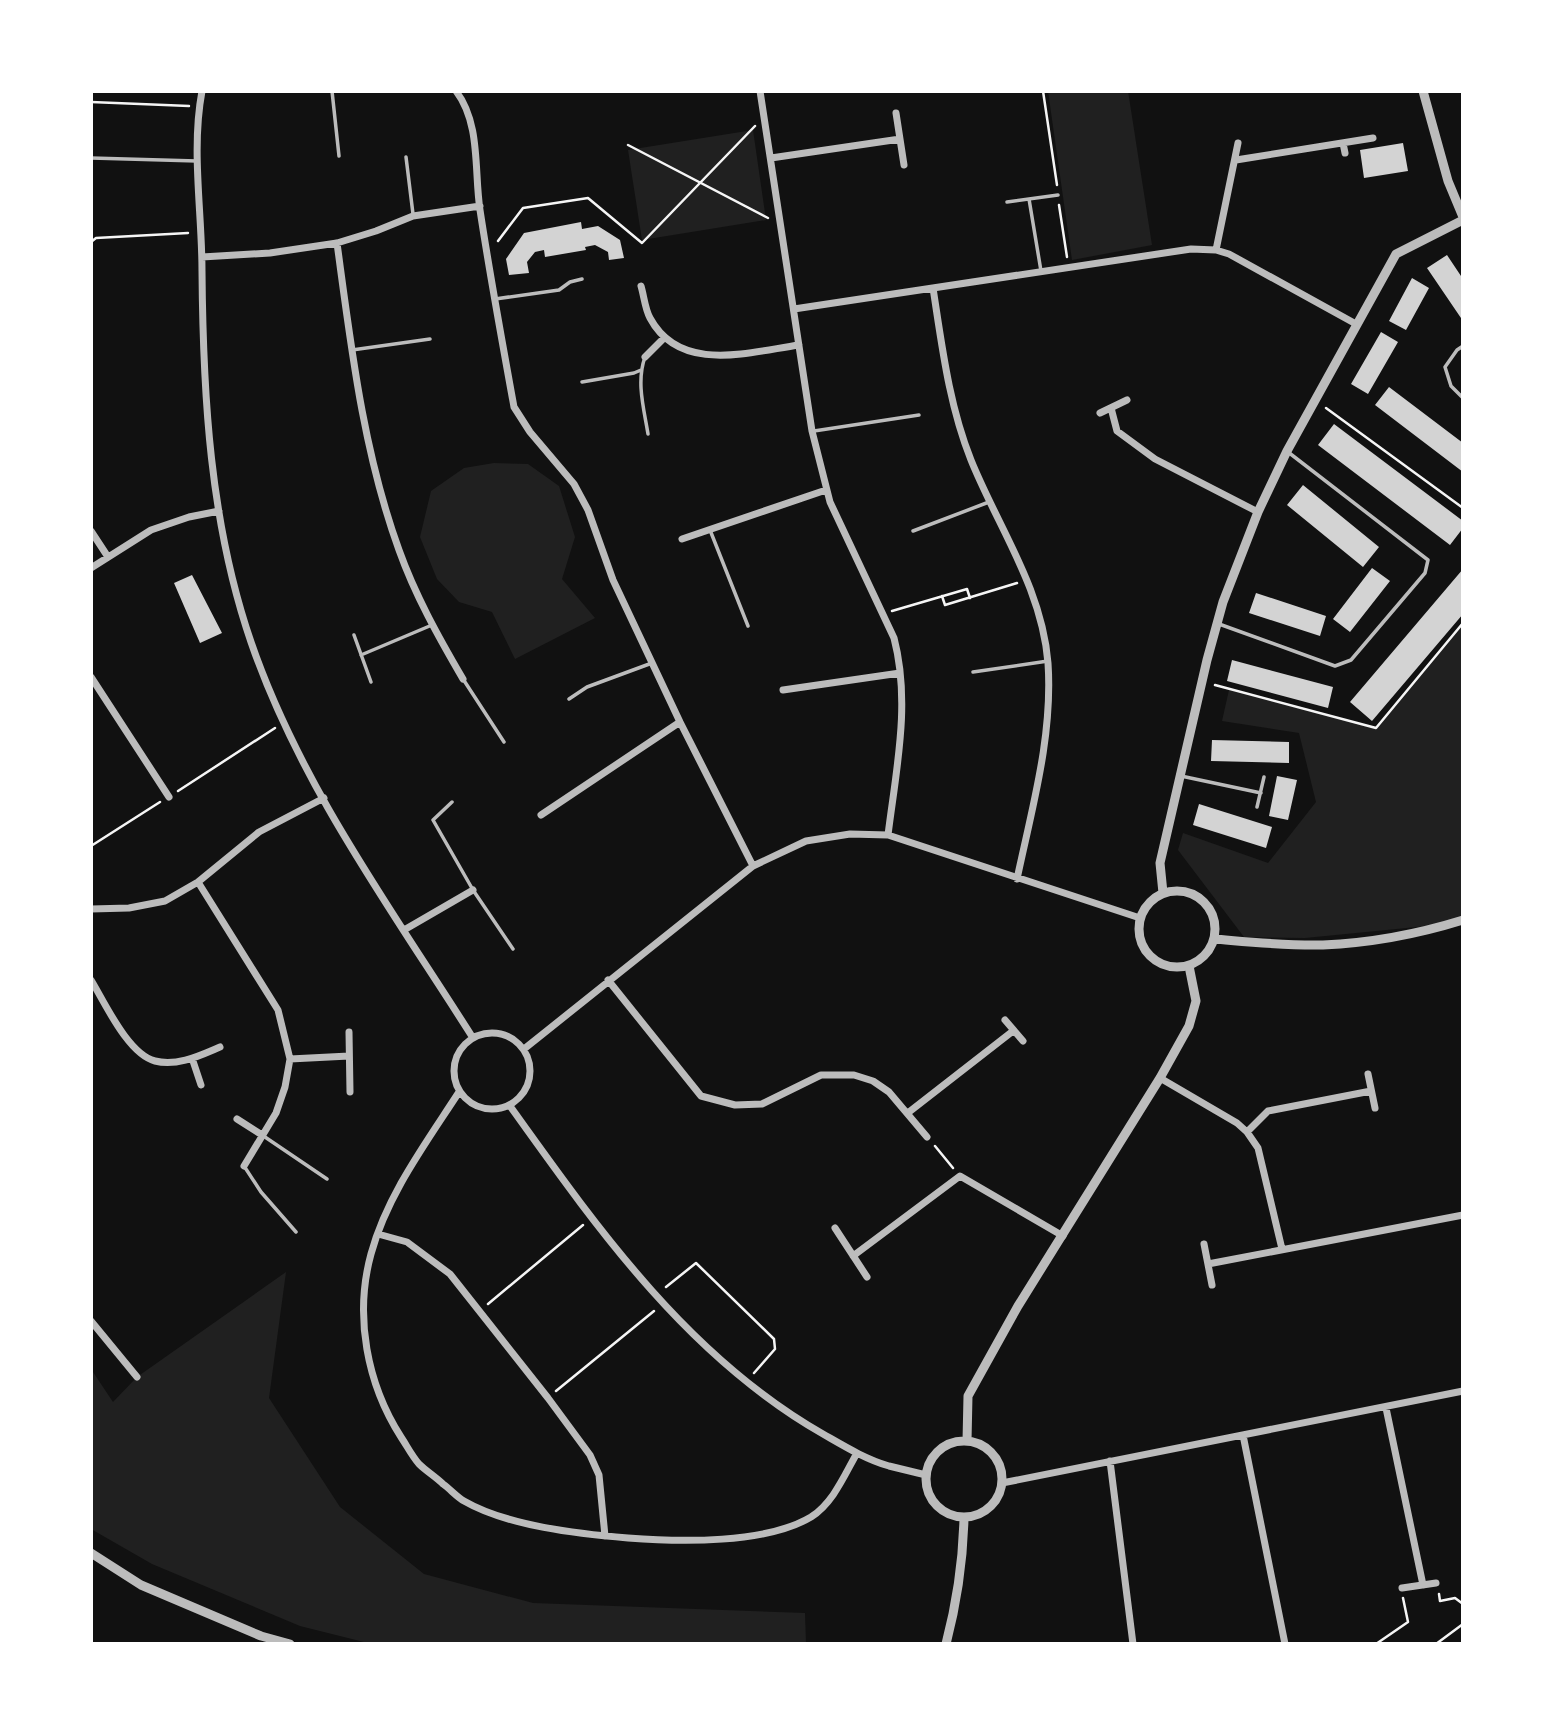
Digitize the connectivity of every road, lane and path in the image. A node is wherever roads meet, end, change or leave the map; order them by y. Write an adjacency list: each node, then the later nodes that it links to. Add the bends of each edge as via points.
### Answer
1 (202, 91): 8 (street)
2 (332, 91): 17 (lane)
3 (456, 91): 29 (street, via 467,105)
4 (760, 91): 10 (street)
5 (1043, 91): 25 (path)
6 (1423, 91): 27 (street)
7 (91, 103): 8 (path)
8 (199, 106): 22 (street)
9 (896, 113): 12 (street)
10 (764, 117): 20 (street); 24 (path)
11 (1373, 138): 14 (street)
12 (900, 139): 20 (street); 23 (street)
13 (1238, 143): 21 (street)
14 (1343, 143): 16 (street); 21 (street)
15 (628, 145): 24 (path)
16 (1345, 153)
17 (339, 156)
18 (406, 157): 30 (lane)
19 (91, 158): 22 (lane)
20 (771, 158): 32 (street)
21 (1236, 160): 36 (street)
22 (197, 162): 33 (street)
23 (904, 165)
24 (701, 183): 32 (path); 37 (path, via 642,243 587,198 523,208)
25 (1058, 195): 26 (lane); 39 (path)
26 (1029, 199): 28 (lane); 40 (lane)
27 (1460, 199): 31 (street)
28 (1007, 202)
29 (480, 206): 30 (street); 37 (street)
30 (413, 216): 35 (street)
31 (1463, 218): 46 (street, via 1396,254)
32 (781, 225): 45 (street)
33 (201, 232): 34 (path, via 96,238); 38 (street)
34 (91, 242)
35 (337, 243): 38 (street); 51 (street)
36 (1216, 250): 39 (street, via 1191,249); 46 (street)
37 (487, 255): 44 (street)
38 (202, 257): 67 (street, via 203,362)
39 (1068, 267): 40 (street)
40 (1041, 271): 43 (street)
41 (582, 279): 44 (lane, via 559,290)
42 (641, 286): 47 (street, via 649,317)
43 (933, 288): 45 (street); 65 (street, via 951,398)
44 (495, 299): 86 (street, via 514,407 574,484)
45 (794, 309): 49 (street)
46 (1356, 324): 57 (street)
47 (664, 338): 49 (street, via 691,353 719,357); 52 (street)
48 (430, 339): 51 (lane)
49 (800, 345): 61 (street)
50 (1463, 346): 55 (lane, via 1445,367 1451,386)
51 (352, 350): 81 (street, via 380,488 399,551)
52 (645, 357): 53 (lane)
53 (640, 370): 54 (lane); 62 (lane)
54 (582, 382)
55 (1463, 398)
56 (1127, 400): 58 (street)
57 (1315, 400): 63 (street); 66 (path)
58 (1111, 408): 59 (street); 68 (street, via 1117,431 1155,459)
59 (1100, 413)
60 (919, 415): 61 (lane)
61 (812, 431): 64 (street)
62 (648, 434)
63 (1287, 451): 68 (street); 79 (lane, via 1428,560 1424,573 1351,660 1335,666)
64 (826, 490): 69 (street); 78 (street)
65 (989, 502): 71 (lane); 75 (street)
66 (1463, 508)
67 (219, 511): 73 (street, via 151,530); 95 (street, via 251,641)
68 (1258, 512): 79 (street)
69 (710, 530): 72 (street); 82 (lane)
70 (91, 531): 73 (street)
71 (913, 531)
72 (682, 539)
73 (108, 557): 74 (street)
74 (91, 568)
75 (1028, 580): 77 (path); 85 (street)
76 (942, 596): 77 (path, via 945,605); 77 (path, via 967,589); 78 (path)
77 (970, 598)
78 (882, 613): 88 (street, via 894,638)
79 (1217, 623): 91 (street)
80 (1463, 623): 91 (path, via 1376,728)
81 (432, 625): 84 (lane); 90 (street)
82 (748, 626)
83 (354, 635): 84 (lane)
84 (361, 655): 92 (lane)
85 (1048, 662): 87 (lane); 109 (street, via 1044,751)
86 (652, 663): 94 (lane, via 587,687); 96 (street)
87 (973, 672)
88 (900, 673): 93 (street); 106 (street, via 903,713)
89 (91, 677): 101 (street)
90 (463, 679): 97 (lane)
91 (1202, 681): 98 (street)
92 (371, 682)
93 (783, 690)
94 (569, 699)
95 (283, 722): 101 (path); 102 (street)
96 (680, 722): 105 (street); 108 (street)
97 (505, 742)
98 (1180, 776): 100 (lane); 112 (street, via 1160,863)
99 (1264, 777): 100 (lane)
100 (1261, 793): 104 (lane)
101 (169, 797): 107 (path)
102 (324, 798): 110 (street, via 259,832); 116 (street)
103 (452, 802): 111 (lane, via 433,820)
104 (1257, 807)
105 (541, 815)
106 (888, 835): 108 (street, via 806,841); 109 (street)
107 (91, 846)
108 (753, 866): 121 (street)
109 (1017, 879): 114 (street)
110 (198, 882): 113 (street, via 165,901); 131 (street, via 278,1010)
111 (473, 890): 116 (street); 118 (lane)
112 (1163, 893): 114 (street); 117 (street, via 1182,891 1205,902)
113 (91, 909)
114 (1140, 918): 119 (street, via 1138,934 1154,960)
115 (1463, 920): 117 (street, via 1349,943)
116 (404, 930): 125 (street)
117 (1214, 939): 119 (street)
118 (513, 949)
119 (1189, 966): 133 (street, via 1196,1001 1189,1026)
120 (91, 980): 130 (street, via 122,1031 145,1056 156,1062)
121 (608, 980): 128 (street); 140 (street, via 701,1096 735,1105 762,1104 821,1075 837,1073 873,1081)
122 (1005, 1020): 123 (street)
123 (1013, 1031): 126 (street); 140 (street)
124 (349, 1032): 129 (street)
125 (472, 1038): 128 (street, via 499,1033); 136 (street, via 455,1060)
126 (1023, 1041)
127 (220, 1047): 130 (street)
128 (524, 1049): 138 (street, via 531,1066 530,1080)
129 (349, 1056): 131 (street); 137 (street)
130 (192, 1058): 134 (street)
131 (290, 1059): 143 (street, via 276,1113)
132 (1368, 1074): 135 (street)
133 (1160, 1078): 142 (street); 153 (street)
134 (201, 1085)
135 (1371, 1091): 139 (street); 142 (street, via 1268,1111)
136 (459, 1092): 138 (street, via 483,1109); 152 (street, via 407,1172)
137 (350, 1093)
138 (510, 1106): 149 (street)
139 (1375, 1108)
140 (909, 1112): 144 (street)
141 (237, 1119): 143 (street)
142 (1247, 1132): 155 (street, via 1258,1148)
143 (262, 1135): 145 (street); 147 (lane)
144 (927, 1137): 146 (path)
145 (244, 1166): 151 (lane)
146 (960, 1176): 153 (street); 156 (street)
147 (327, 1179)
148 (1463, 1215): 155 (street)
149 (591, 1219): 160 (street); 162 (path)
150 (835, 1228): 156 (street)
151 (296, 1233)
152 (378, 1234): 162 (street, via 407,1242 450,1274); 176 (street, via 363,1301 367,1355 387,1414 418,1463 464,1501 515,1522)
153 (1063, 1236): 170 (street, via 968,1396)
154 (1204, 1244): 157 (street)
155 (1282, 1249): 157 (street)
156 (853, 1256): 158 (street)
157 (1208, 1264): 159 (street)
158 (867, 1278)
159 (1212, 1285)
160 (655, 1296): 161 (street); 165 (path, via 696,1263 775,1339 775,1349)
161 (663, 1305): 165 (street); 167 (path)
162 (480, 1310): 167 (street)
163 (91, 1321): 164 (street)
164 (137, 1377)
165 (747, 1381): 171 (street, via 793,1417)
166 (1463, 1391): 168 (street)
167 (548, 1398): 176 (street, via 590,1455 599,1475)
168 (1386, 1408): 169 (street); 179 (street)
169 (1244, 1435): 172 (street); 186 (street)
170 (967, 1440): 173 (street, via 939,1449); 174 (street, via 993,1454)
171 (857, 1453): 173 (street); 176 (street, via 829,1502 786,1528 752,1536 675,1540)
172 (1110, 1461): 174 (street); 185 (street)
173 (926, 1475): 175 (street, via 931,1500 940,1510)
174 (1002, 1483): 175 (street, via 990,1508)
175 (964, 1518): 184 (street, via 964,1553)
176 (605, 1536)
177 (91, 1553): 183 (street, via 141,1585)
178 (1436, 1583): 179 (street); 181 (path, via 1440,1601 1455,1598)
179 (1423, 1585): 180 (street)
180 (1402, 1588): 187 (path, via 1408,1622)
181 (1463, 1604)
182 (1463, 1624): 188 (path)
183 (289, 1644)
184 (946, 1644)
185 (1133, 1644)
186 (1285, 1644)
187 (1376, 1644)
188 (1436, 1644)

